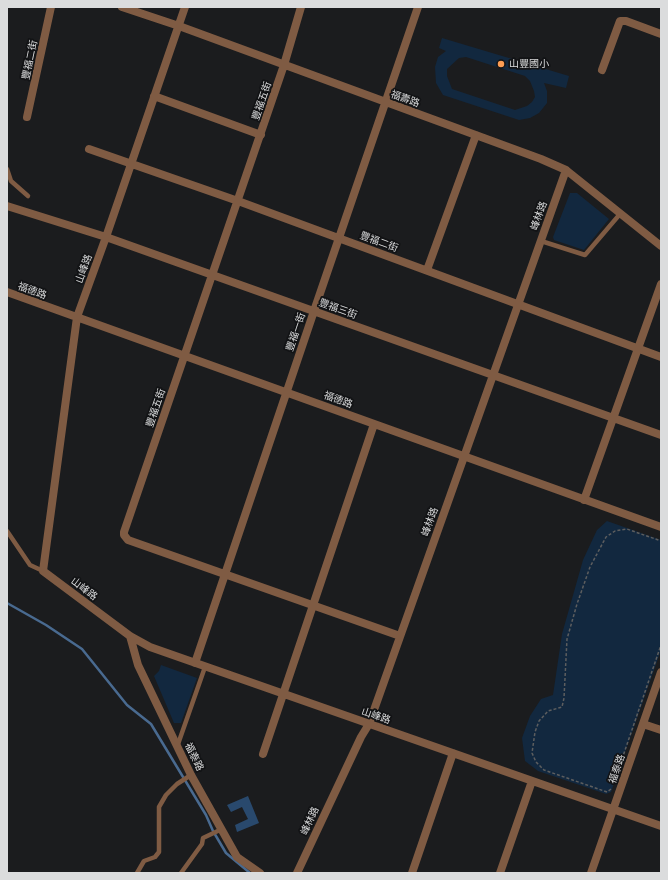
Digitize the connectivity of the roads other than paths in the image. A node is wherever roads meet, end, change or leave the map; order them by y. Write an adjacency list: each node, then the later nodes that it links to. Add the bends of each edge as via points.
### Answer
1 (51, 7): 12 (street, 豐福二街)
2 (122, 7): 6 (street, 福壽路)
3 (185, 7): 6 (street, 山峰路)
4 (301, 7): 8 (street, 豐福五街)
5 (418, 7): 11 (street, 豐福一街)
6 (179, 26): 8 (street, 福壽路); 10 (street, 山峰路)
7 (661, 34): 9 (street, via 620,21)
8 (284, 65): 11 (street, 福壽路); 13 (street, 豐福五街)
9 (602, 70)
10 (154, 96): 13 (street); 16 (street, 山峰路)
11 (386, 102): 14 (street, 福壽路); 24 (street, 豐福一街)
12 (27, 117)
13 (261, 135): 20 (street, 豐福五街)
14 (476, 135): 18 (street, 福壽路); 27 (street)
15 (89, 149): 16 (street, 豐福二街)
16 (132, 163): 20 (street, 豐福二街); 23 (street, 山峰路)
17 (7, 169): 19 (lane, via 11,181)
18 (566, 170): 22 (street, 福壽路); 25 (street, 峰林路)
19 (28, 196)
20 (238, 201): 24 (street, 豐福二街); 28 (street, 豐福五街)
21 (7, 206): 23 (street, 豐福三街)
22 (620, 214): 25 (lane, via 585,256); 26 (street, 福壽路)
23 (106, 237): 28 (street, 豐福三街); 33 (street, 山峰路)
24 (339, 238): 27 (street, 豐福二街); 32 (street, 豐福一街)
25 (540, 241): 31 (street, 峰林路)
26 (661, 246)
27 (427, 270): 31 (street, 豐福二街)
28 (212, 275): 32 (street, 豐福三街); 35 (street, 豐福五街)
29 (661, 284): 34 (street)
30 (7, 292): 33 (street, 福德路)
31 (518, 304): 34 (street, 豐福二街); 37 (street, 峰林路)
32 (314, 311): 37 (street, 豐福三街); 38 (street, 豐福一街)
33 (77, 318): 35 (street, 福德路); 46 (street, 山峰路)
34 (638, 348): 36 (street, 豐福二街); 39 (street)
35 (184, 355): 38 (street, 福德路); 47 (street, 豐福五街, via 124,535 128,540)
36 (661, 357)
37 (493, 376): 39 (street, 豐福三街); 42 (street, 峰林路)
38 (287, 392): 40 (street, 福德路); 47 (street, 豐福一街)
39 (613, 418): 41 (street, 豐福三街); 43 (street)
40 (374, 424): 42 (street, 福德路); 48 (street)
41 (661, 435)
42 (464, 456): 43 (street, 福德路); 50 (street, 峰林路)
43 (584, 500): 44 (street, 福德路)
44 (661, 527)
45 (7, 531): 46 (lane, via 30,565)
46 (43, 571): 49 (street, 山峰路)
47 (225, 575): 48 (street, 豐福五街); 51 (street, 豐福一街)
48 (313, 606): 50 (street, 豐福五街); 54 (street)
49 (130, 636): 51 (street, 山峰路, via 150,647); 58 (street, 福泰路, via 138,665)
50 (400, 636): 55 (street, 峰林路)
51 (195, 663): 52 (street, 山峰路)
52 (205, 667): 54 (street, 山峰路); 58 (lane)
53 (661, 672): 56 (street, 福泰路)
54 (284, 694): 55 (street, 山峰路); 60 (street)
55 (369, 724): 59 (street, 山峰路); 69 (street, 峰林路)
56 (643, 724): 57 (street); 63 (street, 福泰路)
57 (661, 730)
58 (177, 747): 61 (street, 福泰路)
59 (453, 753): 62 (street, 山峰路); 70 (street)
60 (263, 754)
61 (191, 775): 65 (street, 福泰路, via 218,817); 66 (lane, via 177,784 159,807 159,852 144,861)
62 (532, 781): 63 (street, 山峰路); 71 (street)
63 (614, 809): 64 (street, 山峰路); 72 (street, 福泰路)
64 (661, 826)
65 (222, 829): 67 (lane, via 203,838 202,844); 68 (street, 福泰路, via 238,857)
66 (138, 873)
67 (182, 873)
68 (260, 873)
69 (297, 873)
70 (412, 873)
71 (500, 873)
72 (591, 873)

